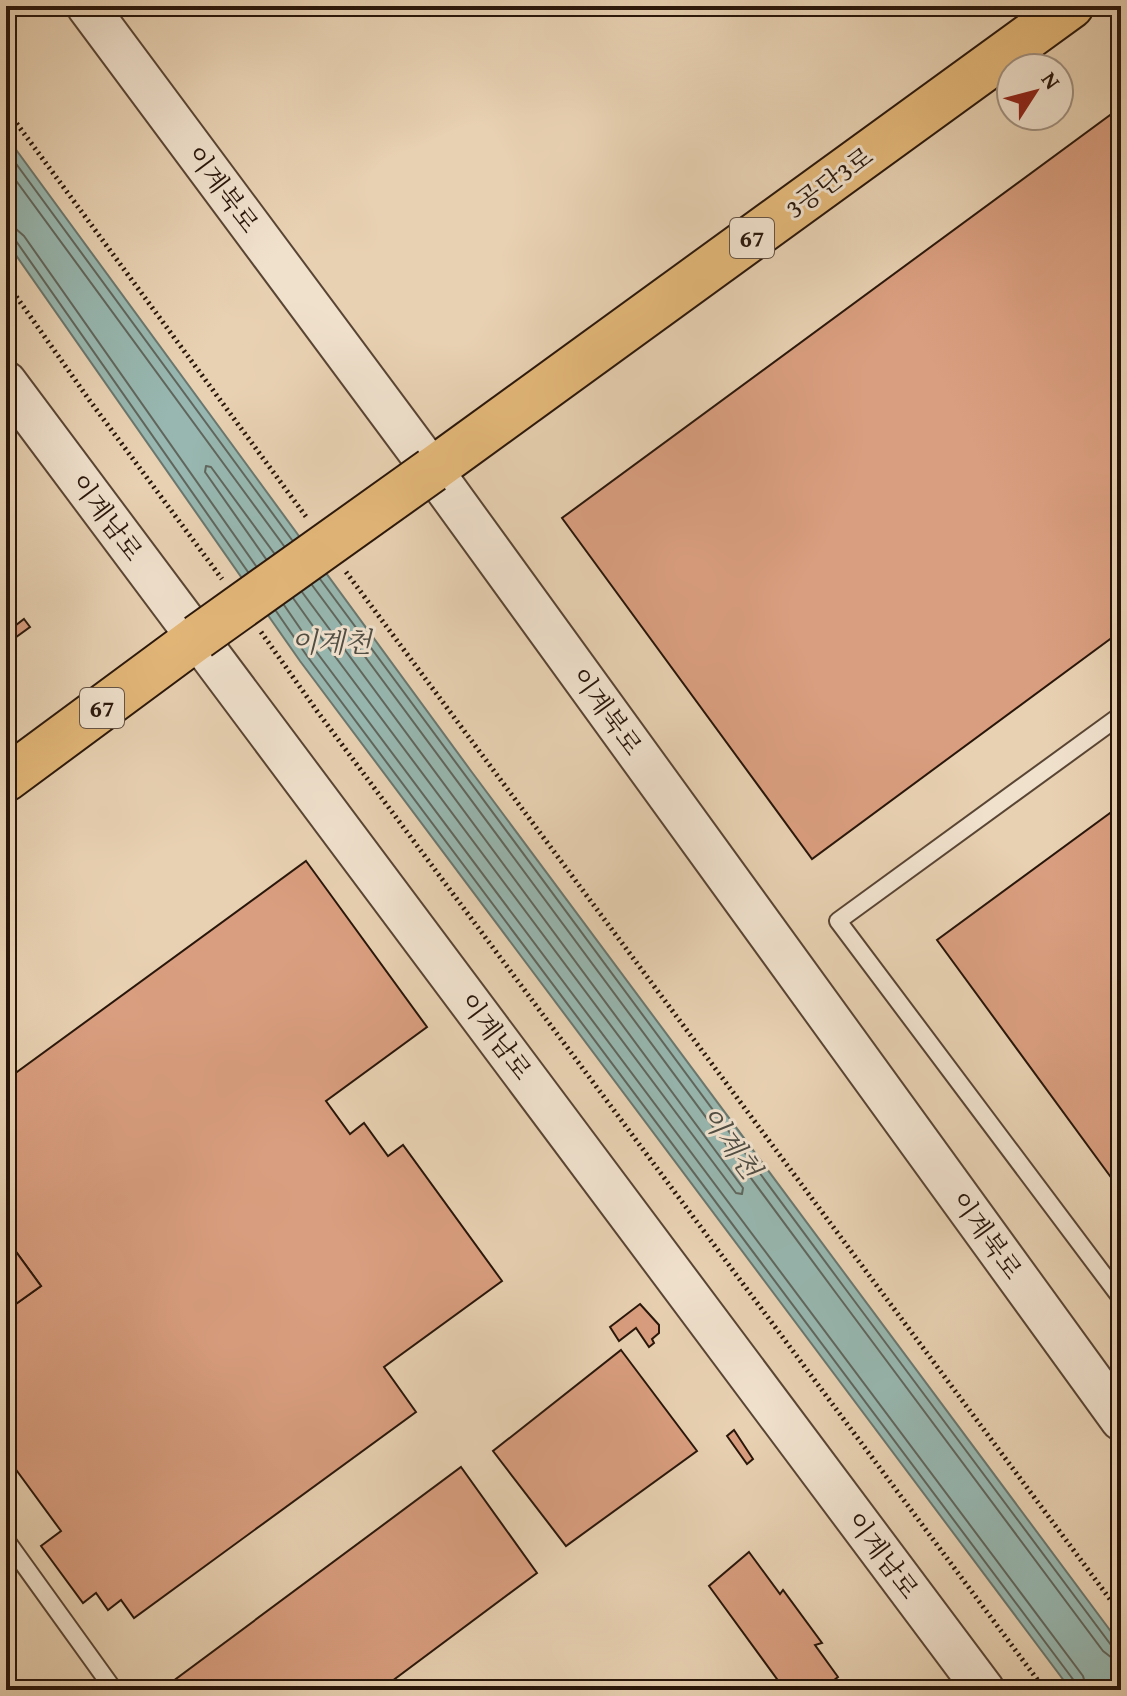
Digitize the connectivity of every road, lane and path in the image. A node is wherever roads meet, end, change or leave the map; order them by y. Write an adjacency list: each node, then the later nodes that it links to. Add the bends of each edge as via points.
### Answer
1 (87, 6): 6 (street, 이계북로)
2 (1071, 6): 6 (main road, 3공단3로 / 67)
3 (6, 109): 7 (path)
4 (6, 282): 9 (path)
5 (6, 382): 11 (street, 이계남로)
6 (432, 470): 11 (main road, 67, bridge); 15 (street, 이계북로)
7 (311, 524)
8 (339, 562): 17 (path)
9 (225, 582)
10 (252, 620): 20 (path)
11 (198, 637): 13 (main road, 67); 19 (street, 이계남로)
12 (1121, 715): 14 (lane, via 838,921)
13 (6, 779)
14 (1121, 1298)
15 (1121, 1420)
16 (6, 1540): 18 (lane)
17 (1121, 1614)
18 (114, 1690)
19 (984, 1690)
20 (1045, 1690)

